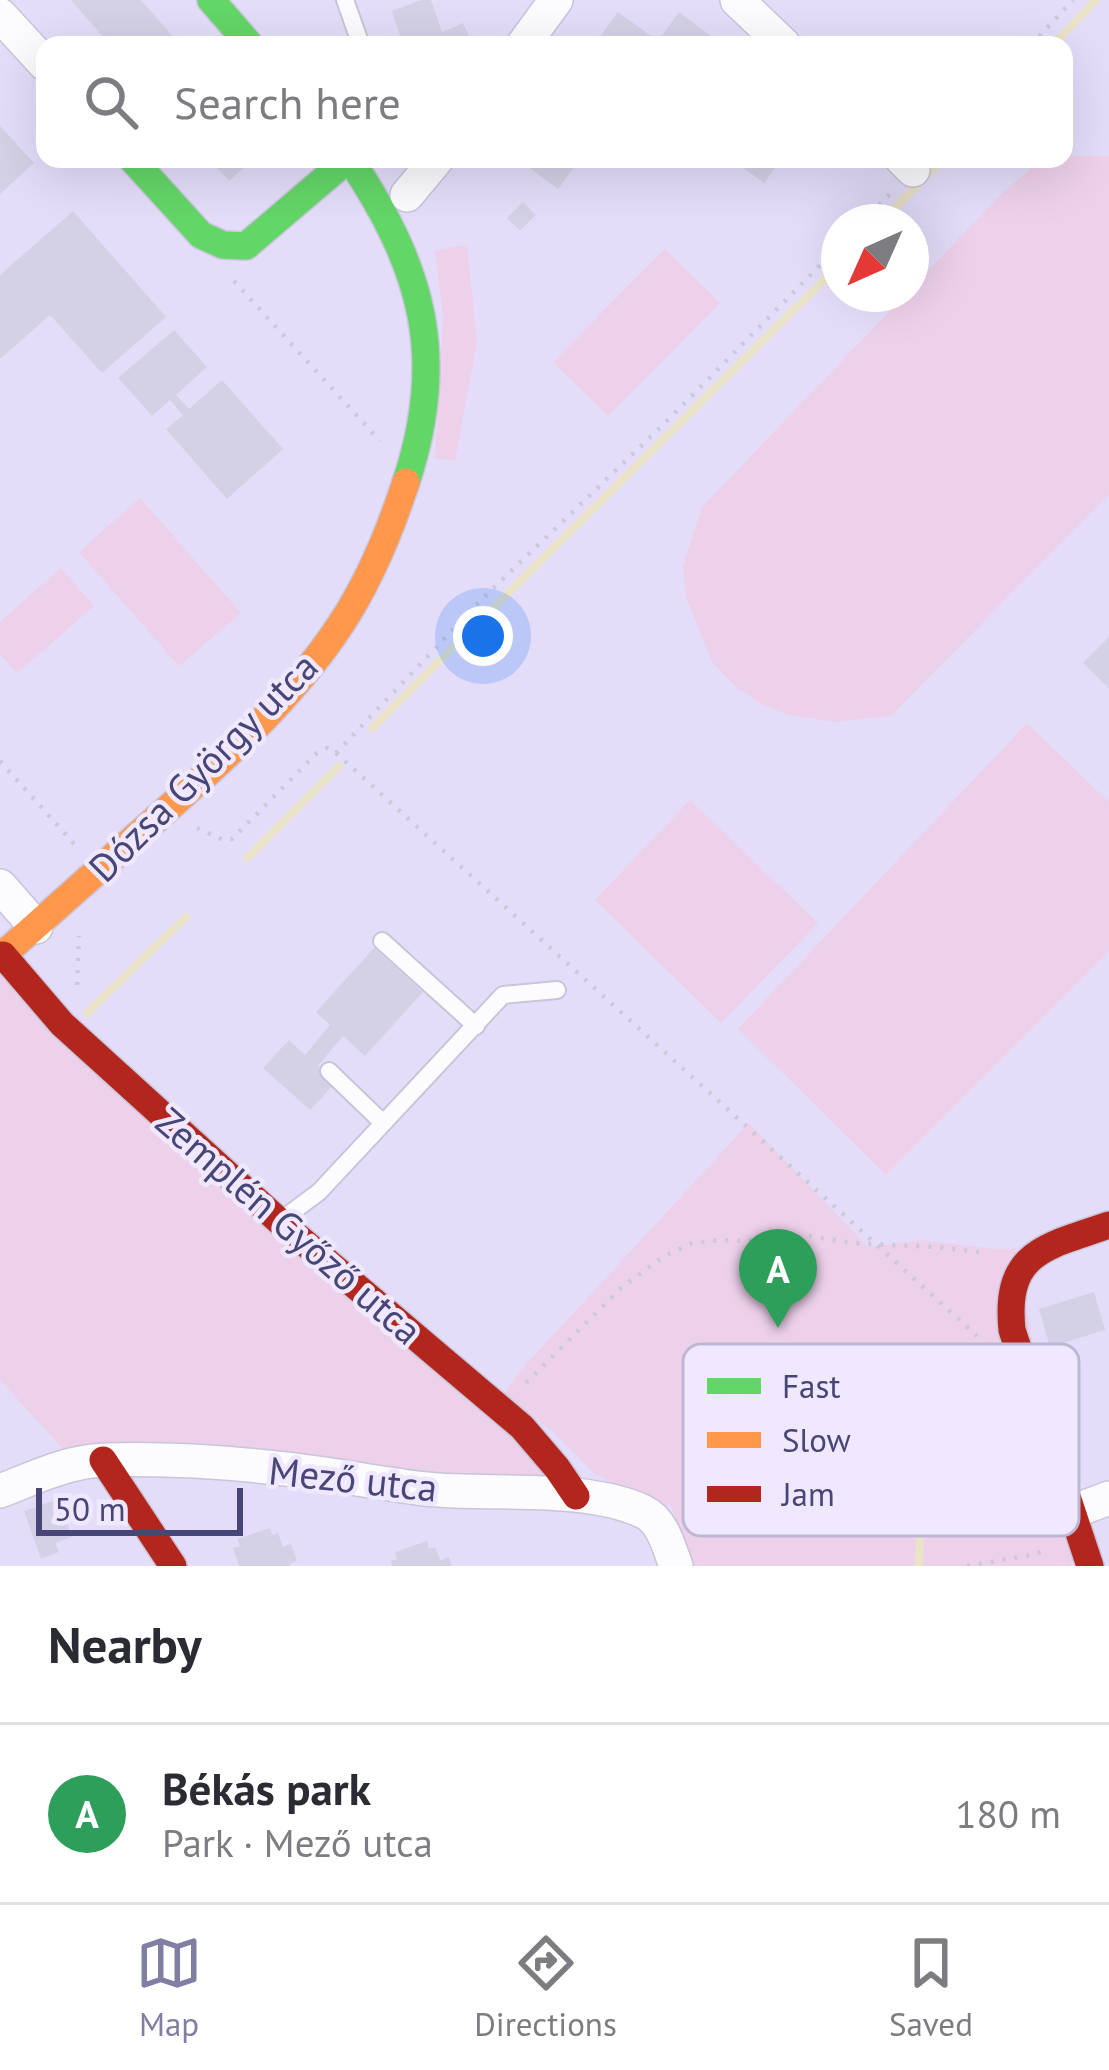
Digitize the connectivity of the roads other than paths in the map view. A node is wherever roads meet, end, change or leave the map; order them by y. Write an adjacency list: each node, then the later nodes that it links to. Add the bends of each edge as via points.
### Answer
1 (211, 0): 6 (street)
2 (345, 0): 7 (lane)
3 (556, 0): 8 (street)
4 (737, 0): 9 (street)
5 (0, 15): 10 (street)
6 (242, 36)
7 (358, 36)
8 (530, 36)
9 (775, 36)
10 (36, 54)
11 (140, 168): 12 (street, via 212,240 246,245)
12 (338, 168)
13 (358, 168): 15 (street, Dózsa György utca)
14 (428, 168): 15 (street)
15 (394, 202): 17 (street, Dózsa György utca, via 425,338 427,388 374,566 340,626 248,734)
16 (0, 886): 17 (street)
17 (36, 927): 19 (street, Dózsa György utca)
18 (382, 941): 21 (lane)
19 (2, 956): 24 (street, Zemplén Győző utca, via 62,1024)
20 (557, 989): 21 (lane, via 503,995)
21 (476, 1026): 23 (lane)
22 (328, 1071): 23 (lane)
23 (383, 1124): 24 (lane, via 319,1192)
24 (279, 1221): 29 (street, Zemplén Győző utca, via 522,1427)
25 (1109, 1225): 26 (street, via 1040,1251 1018,1270 1007,1306)
26 (1017, 1344)
27 (103, 1460): 28 (street, Mező utca); 29 (street, Mező utca); 32 (street)
28 (0, 1491)
29 (576, 1496): 33 (street, Mező utca, via 650,1514)
30 (1109, 1498): 31 (street)
31 (1081, 1539)
32 (173, 1566)
33 (676, 1566)

